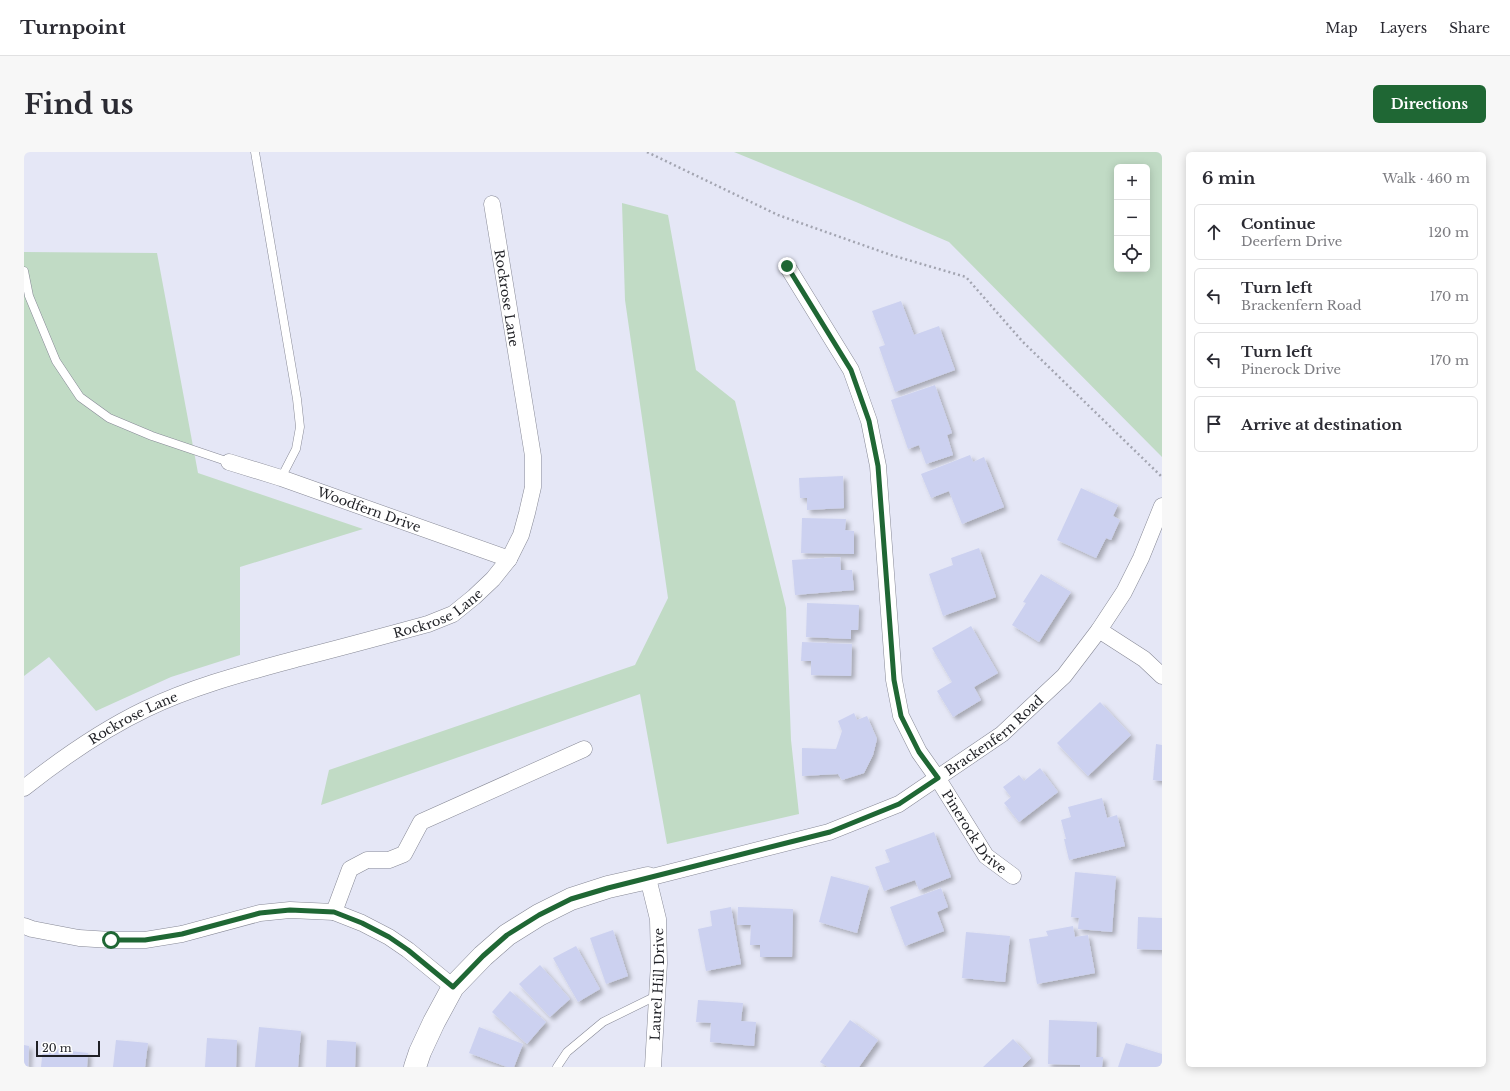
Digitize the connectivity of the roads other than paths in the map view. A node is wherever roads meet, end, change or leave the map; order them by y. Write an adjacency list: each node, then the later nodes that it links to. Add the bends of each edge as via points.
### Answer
1 (255, 152): 6 (lane, via 300,427 296,449)
2 (492, 204): 8 (street, Rockrose Lane, via 533,456 533,487 527,513 521,535)
3 (787, 266): 12 (street, Pinerock Drive, via 851,370 869,421 878,466 894,680 901,716 919,752)
4 (24, 271): 5 (lane, via 29,296 56,361 80,397 109,418 152,436)
5 (230, 462): 6 (street, Woodfern Drive)
6 (281, 478): 8 (street, Woodfern Drive)
7 (1162, 506): 9 (street, Brackenfern Road, via 1127,586)
8 (509, 559): 13 (street, Rockrose Lane, via 474,598 453,614 428,624 234,675 184,693 146,709 97,735)
9 (1099, 630): 10 (street, via 1144,659); 12 (street, Brackenfern Road, via 1064,676 1002,734)
10 (1162, 676)
11 (584, 749): 16 (street, via 421,822 404,854 389,860 366,860 350,869)
12 (938, 778): 14 (street, Pinerock Drive, via 986,856); 15 (street, Brackenfern Road, via 899,804 830,832)
13 (24, 788)
14 (1013, 876)
15 (648, 878): 18 (street, Brackenfern Road, via 571,899 539,915 507,935); 19 (street, Laurel Hill Drive, via 658,919)
16 (334, 912): 17 (street, via 290,910 260,913 182,934 145,940 80,938 32,930); 18 (street, via 389,937)
17 (24, 926)
18 (453, 987): 20 (street, Brackenfern Road, via 434,1022)
19 (658, 994): 21 (lane, via 603,1022 567,1052); 22 (street, Laurel Hill Drive)
20 (415, 1067)
21 (557, 1067)
22 (653, 1067)

